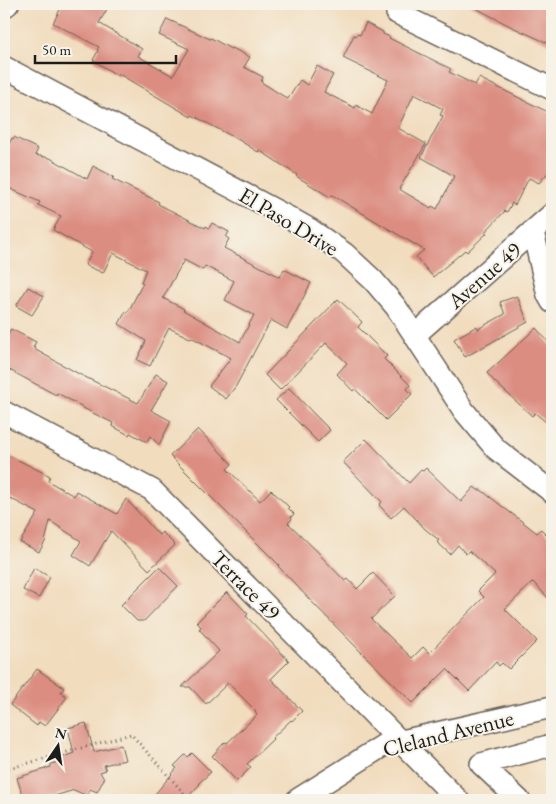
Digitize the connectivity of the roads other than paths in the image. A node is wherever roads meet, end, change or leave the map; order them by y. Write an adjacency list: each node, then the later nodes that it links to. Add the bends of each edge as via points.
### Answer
1 (8, 4): 2 (street)
2 (4, 7)
3 (397, 13): 5 (street)
4 (4, 67): 9 (street, El Paso Drive, via 311,230 344,253 373,280)
5 (552, 89)
6 (552, 214): 7 (street, Avenue 49)
7 (533, 232): 8 (street); 9 (street, Avenue 49)
8 (552, 302)
9 (415, 335): 11 (street, El Paso Drive, via 457,402 496,449)
10 (4, 412): 13 (street, Terrace 49, via 152,490)
11 (552, 492)
12 (552, 707): 13 (street, Cleland Avenue)
13 (400, 741): 15 (street, Cleland Avenue, via 384,744); 16 (street, Terrace 49)
14 (552, 745): 17 (street, via 481,764)
15 (297, 800)
16 (458, 800)
17 (519, 800)

